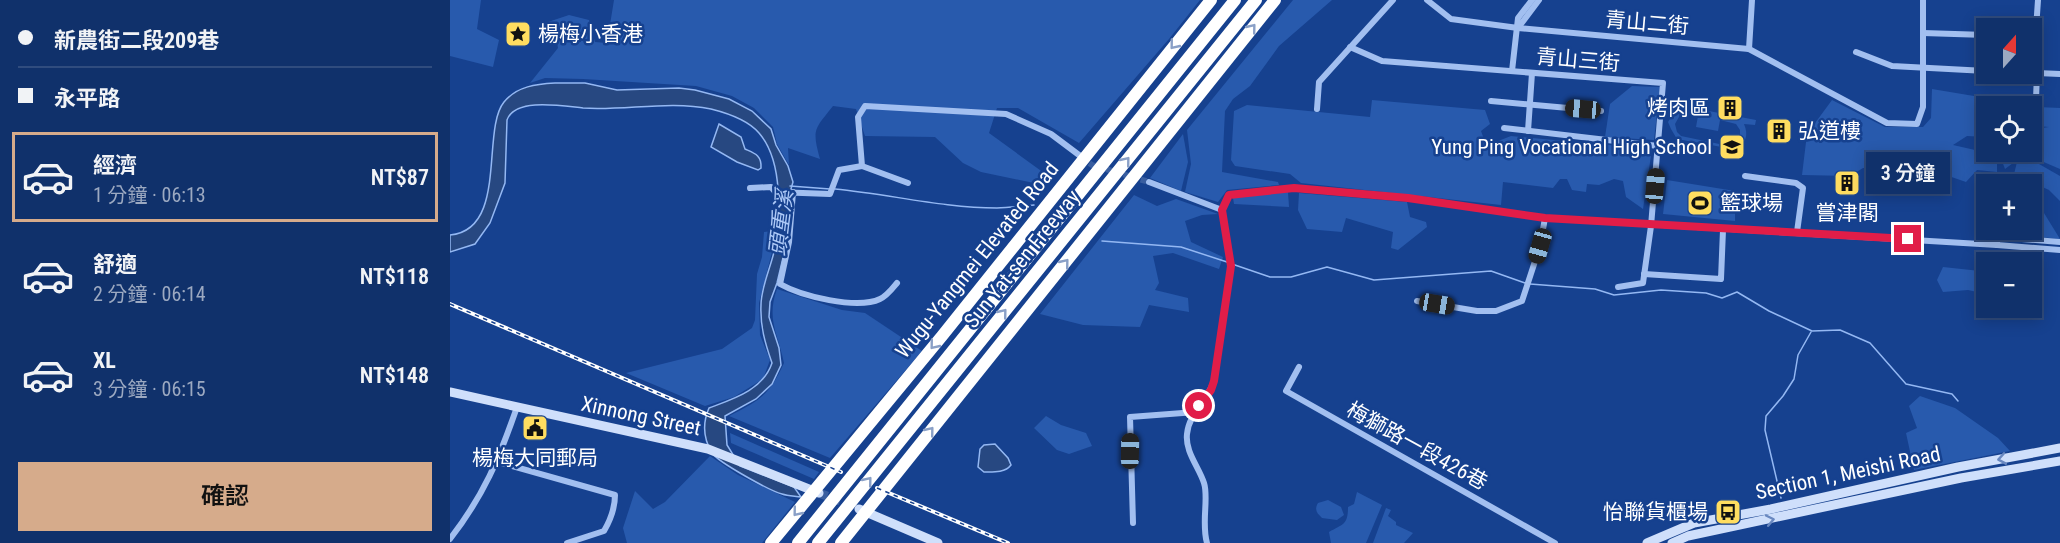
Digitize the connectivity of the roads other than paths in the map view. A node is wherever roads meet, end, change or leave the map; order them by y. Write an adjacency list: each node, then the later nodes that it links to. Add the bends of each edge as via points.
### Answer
1 (1211, 0): 64 (highway, Wugu-Yangmei Elevated Road, one-way to 64)
2 (1235, 0): 65 (highway, Sun Yat-sen Freeway)
3 (1256, 0): 66 (highway, Sun Yat-sen Freeway, one-way to 3)
4 (1275, 0): 67 (highway, one-way to 4)
5 (1393, 0): 16 (street)
6 (1427, 0): 13 (street, 青山二街, via 1451,19)
7 (1532, 0): 13 (street, via 1518,18)
8 (1539, 0): 13 (street)
9 (1752, 0): 17 (street)
10 (1923, 0): 14 (street)
11 (2038, 0): 12 (street)
12 (2036, 18)
13 (1518, 28): 17 (street, 青山二街); 20 (street)
14 (1923, 33): 15 (street); 19 (street)
15 (1976, 35)
16 (1350, 47): 20 (street, 青山三街, via 1382,61); 27 (street, via 1319,82)
17 (1749, 49): 19 (street, 青山二街, via 1887,123 1917,124 1923,107)
18 (1856, 52): 19 (street, via 1892,66)
19 (1924, 68): 21 (street)
20 (1512, 71): 22 (street, 青山三街)
21 (1976, 71)
22 (1532, 73): 26 (street); 31 (street, 青山三街, via 1663,83)
23 (2042, 73): 24 (street)
24 (2060, 74)
25 (1491, 101): 26 (street)
26 (1529, 104): 28 (street); 30 (street)
27 (1317, 109)
28 (1601, 111)
29 (1504, 128): 30 (street)
30 (1528, 131): 31 (street)
31 (1658, 146): 41 (street, 青山三街)
32 (1079, 155): 33 (street, via 1051,134 1006,114 865,106 858,117)
33 (862, 166): 36 (street); 38 (street, via 839,170 830,194)
34 (1745, 176): 43 (street, via 1796,183 1803,188)
35 (1149, 182): 39 (street)
36 (908, 183)
37 (750, 188): 38 (street)
38 (791, 192): 48 (street, via 789,242 780,284 792,291 853,304 879,300)
39 (1222, 210): 40 (street, via 1229,195 1290,187 1408,198); 54 (street, via 1231,262 1214,381)
40 (1545, 218): 41 (street); 50 (street, via 1522,301 1496,311)
41 (1651, 226): 42 (street); 47 (street, 青山三街)
42 (1723, 230): 43 (street); 47 (street, via 1721,279)
43 (1797, 232): 45 (street)
44 (2060, 242): 45 (street, via 1996,237)
45 (1997, 245): 46 (street)
46 (2060, 250)
47 (1644, 274): 49 (street, via 1643,283)
48 (897, 283)
49 (1618, 287)
50 (1417, 301)
51 (1299, 367): 70 (street, 梅獅路一段426巷, via 1286,391)
52 (450, 392): 53 (street, Xinnong Street)
53 (517, 407): 57 (street); 58 (street, Xinnong Street, via 708,449)
54 (1196, 412): 60 (street, via 1130,417); 69 (street, via 1186,436 1205,484 1203,526)
55 (2060, 448): 71 (street, Section 1, Meishi Road, one-way to 71, via 1694,523)
56 (2060, 461): 72 (street, Section 1, Meishi Road, one-way to 56, via 1688,536 1961,478)
57 (498, 462): 61 (street); 63 (street, via 615,495 604,531)
58 (819, 493)
59 (859, 509): 68 (street)
60 (1133, 523)
61 (450, 538): 62 (street)
62 (456, 543)
63 (567, 543)
64 (771, 543)
65 (798, 543)
66 (818, 543)
67 (841, 543)
68 (938, 543)
69 (1207, 543)
70 (1555, 543)
71 (1647, 543)
72 (1672, 543)

